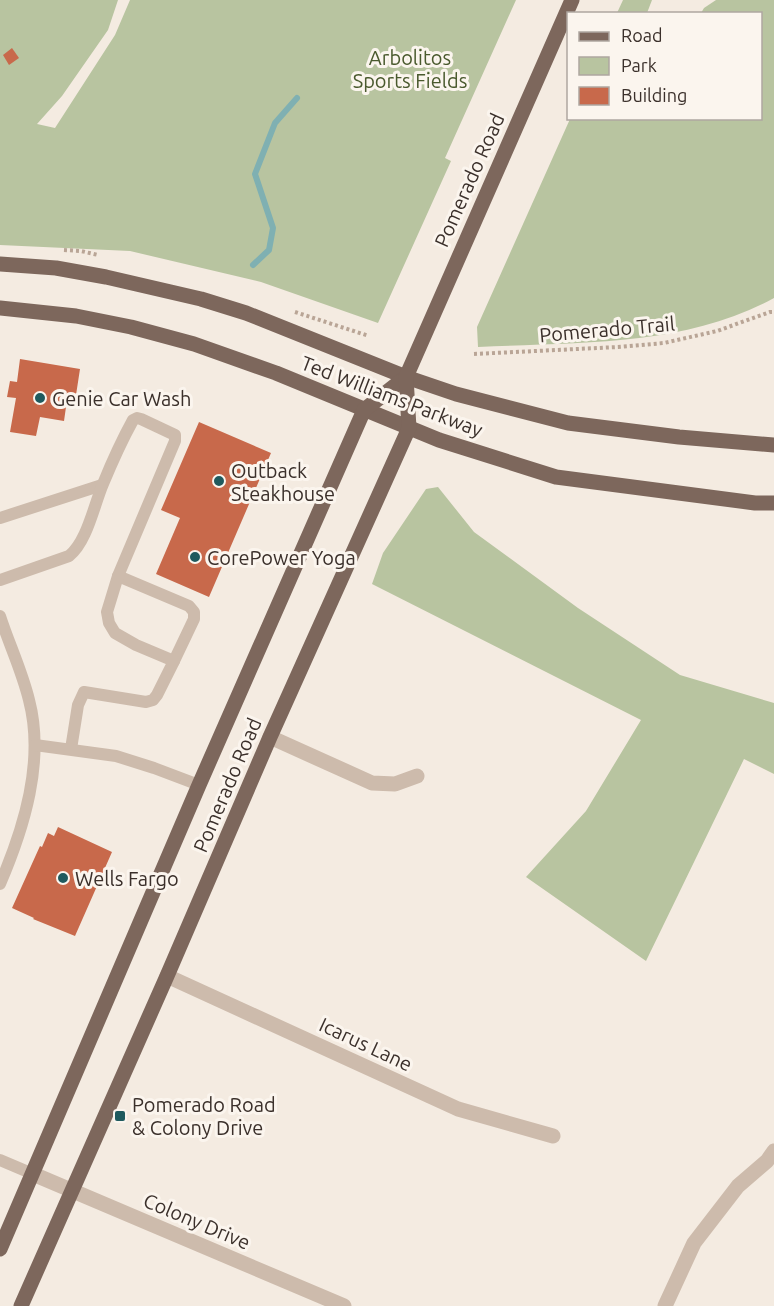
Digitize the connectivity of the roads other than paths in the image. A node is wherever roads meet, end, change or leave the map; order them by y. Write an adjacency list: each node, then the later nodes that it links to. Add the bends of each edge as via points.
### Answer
1 (572, 0): 4 (main road, Pomerado Road)
2 (0, 264): 4 (main road, Ted Williams Parkway, via 56,268 201,299)
3 (0, 308): 5 (main road, Ted Williams Parkway, via 76,316 194,344)
4 (406, 377): 5 (main road, Pomerado Road); 6 (main road, Pomerado Road); 7 (main road, Ted Williams Parkway, via 568,423)
5 (364, 410): 6 (main road, Ted Williams Parkway); 19 (main road, Pomerado Road)
6 (409, 428): 9 (main road, Ted Williams Parkway, via 556,477); 15 (main road, Pomerado Road)
7 (774, 445)
8 (102, 485): 10 (lane); 11 (lane, via 136,418 175,435); 12 (lane, via 74,552)
9 (774, 503)
10 (0, 518)
11 (118, 576): 14 (lane, via 109,600 109,623 125,639); 14 (lane, via 189,606 194,612)
12 (0, 580)
13 (0, 616): 16 (lane, via 29,700)
14 (174, 661): 17 (lane, via 153,700 84,692)
15 (270, 737): 18 (street, via 372,783 395,784); 21 (main road, Pomerado Road)
16 (35, 745): 17 (lane); 20 (lane, via 23,822)
17 (71, 748): 19 (lane, via 128,759)
18 (417, 776)
19 (199, 785): 25 (main road, Pomerado Road)
20 (0, 884)
21 (167, 976): 22 (street, Icarus Lane, via 458,1109); 26 (main road, Pomerado Road)
22 (553, 1136)
23 (774, 1151): 30 (street, via 738,1186 694,1243)
24 (0, 1160): 25 (lane)
25 (33, 1174): 26 (street, Colony Drive); 27 (main road, Pomerado Road)
26 (72, 1191): 28 (main road, Pomerado Road); 29 (street, Colony Drive)
27 (0, 1249)
28 (21, 1306)
29 (344, 1306)
30 (665, 1306)

